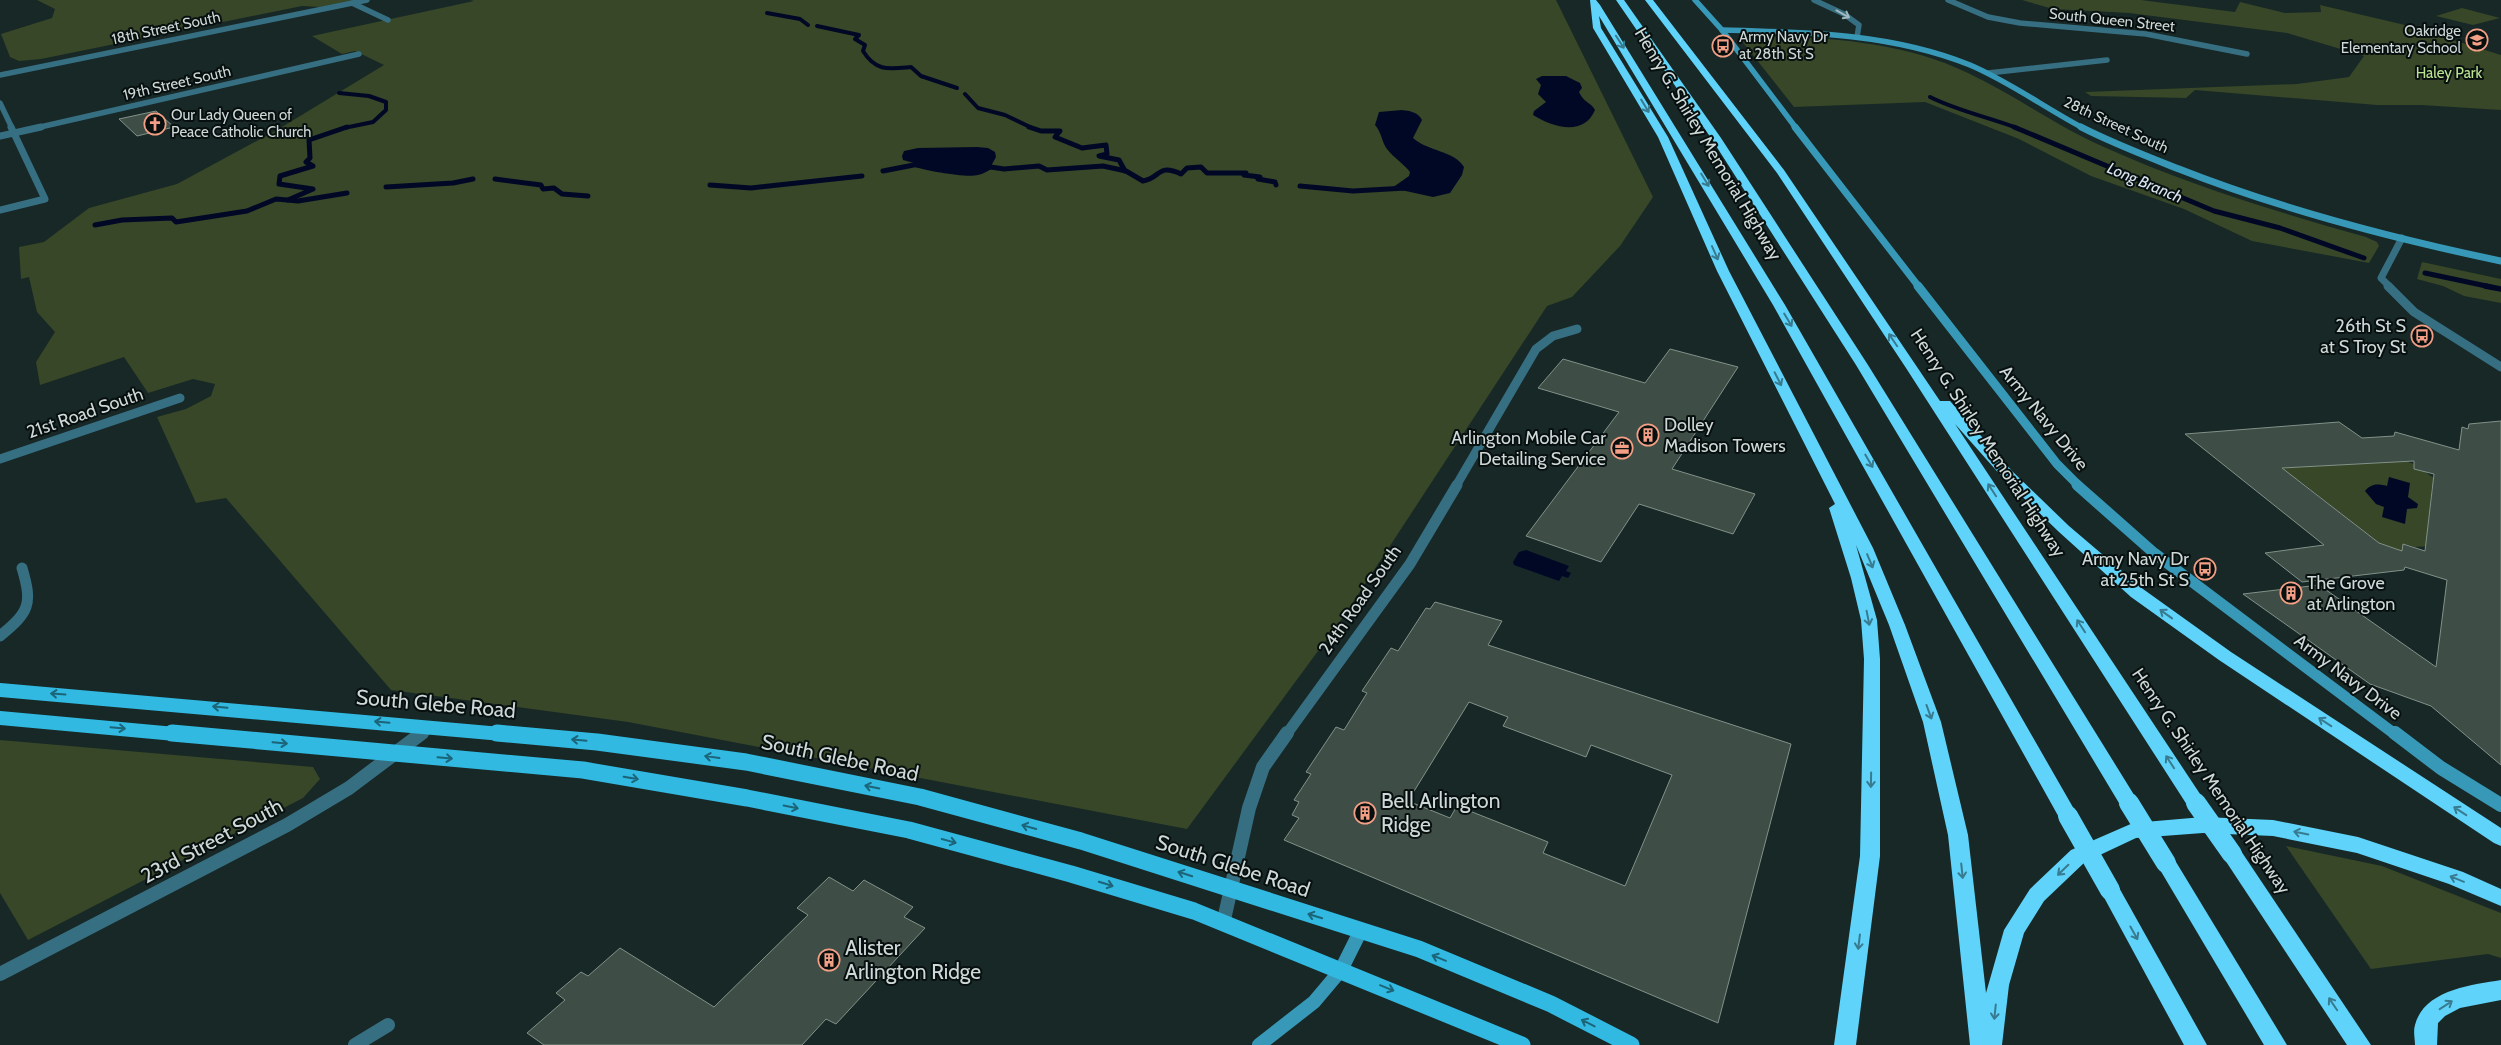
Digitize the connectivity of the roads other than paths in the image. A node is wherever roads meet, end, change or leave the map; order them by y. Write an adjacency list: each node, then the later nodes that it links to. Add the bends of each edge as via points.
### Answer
1 (367, 0): 8 (street, 18th Street South)
2 (1620, 0): 53 (highway, bridge, via 1716,138 1862,365)
3 (1649, 0): 25 (highway, Henry G. Shirley Memorial Highway, one-way to 3, via 1781,172)
4 (1695, 0): 10 (street, Army Navy Drive)
5 (1814, 0): 11 (street, one-way to 11, via 1860,25)
6 (1948, 0): 13 (street, South Queen Street, via 1988,17 2020,23 2146,34)
7 (1593, 1): 27 (highway, one-way to 27, via 1597,28 1663,137 1724,271); 52 (highway, Henry G. Shirley Memorial Highway, one-way to 52, bridge, via 1674,128 1792,326)
8 (352, 3): 9 (street); 16 (street, 18th Street South)
9 (388, 20)
10 (1722, 30): 11 (street, 28th Street South, via 1813,32); 35 (street, Army Navy Drive, via 2069,476 2154,552 2442,768)
11 (1857, 37): 15 (street, 28th Street South, via 1934,53)
12 (359, 54): 18 (street, 19th Street South)
13 (2247, 54)
14 (2107, 60): 15 (street)
15 (1988, 73): 21 (street, 28th Street South, via 2065,118 2158,161 2261,198)
16 (0, 75)
17 (0, 103): 18 (street)
18 (14, 132): 19 (street, 19th Street South); 20 (street, via 45,199)
19 (0, 136)
20 (0, 210)
21 (2402, 238): 22 (street, 28th Street South); 24 (street, via 2382,278 2414,312)
22 (2501, 261)
23 (1577, 329): 37 (street, 24th Road South, via 1553,336 1536,349 1410,564 1263,767 1249,808)
24 (2501, 367)
25 (1912, 368): 36 (highway, one-way to 25, via 2225,656 2137,593 2008,475); 54 (highway, Henry G. Shirley Memorial Highway, one-way to 25, bridge, via 2196,803)
26 (180, 398): 28 (street, 21st Road South)
27 (1817, 455): 45 (highway, one-way to 45, via 1851,552 1871,635 1870,856); 50 (highway, one-way to 50, via 1865,548 1897,624 1932,722 1958,835)
28 (0, 459)
29 (22, 568): 30 (street, via 30,606)
30 (0, 636)
31 (0, 690): 33 (main road, South Glebe Road, one-way to 31)
32 (0, 718): 34 (main road, one-way to 34)
33 (431, 726): 34 (street, 23rd Street South); 37 (main road, South Glebe Road, one-way to 33, via 1081,841 910,795 746,762 597,742)
34 (396, 753): 39 (main road, one-way to 39, via 582,770 909,830 1071,874 1194,911); 42 (street, 23rd Street South, via 349,788 287,825)
35 (2501, 805)
36 (2501, 838)
37 (1231, 889): 39 (street, 24th Road South); 40 (main road, South Glebe Road, one-way to 37)
38 (2501, 898): 51 (highway, one-way to 51, via 2456,878 2358,845 2273,828 2203,825 2133,831 2078,856 2036,896 2011,939 1998,985)
39 (1224, 924): 41 (main road)
40 (1361, 930): 41 (street); 49 (main road, South Glebe Road, one-way to 40, via 1551,1004 1419,949)
41 (1342, 970): 47 (street, via 1314,1002); 48 (main road, one-way to 48)
42 (0, 974)
43 (2501, 990): 55 (highway, one-way to 43, via 2426,1025 2450,1002)
44 (388, 1025): 46 (street)
45 (1842, 1040)
46 (355, 1045)
47 (1259, 1045)
48 (1522, 1045)
49 (1631, 1045)
50 (1981, 1045)
51 (1992, 1045)
52 (2196, 1045)
53 (2276, 1045)
54 (2360, 1045)
55 (2426, 1045)

